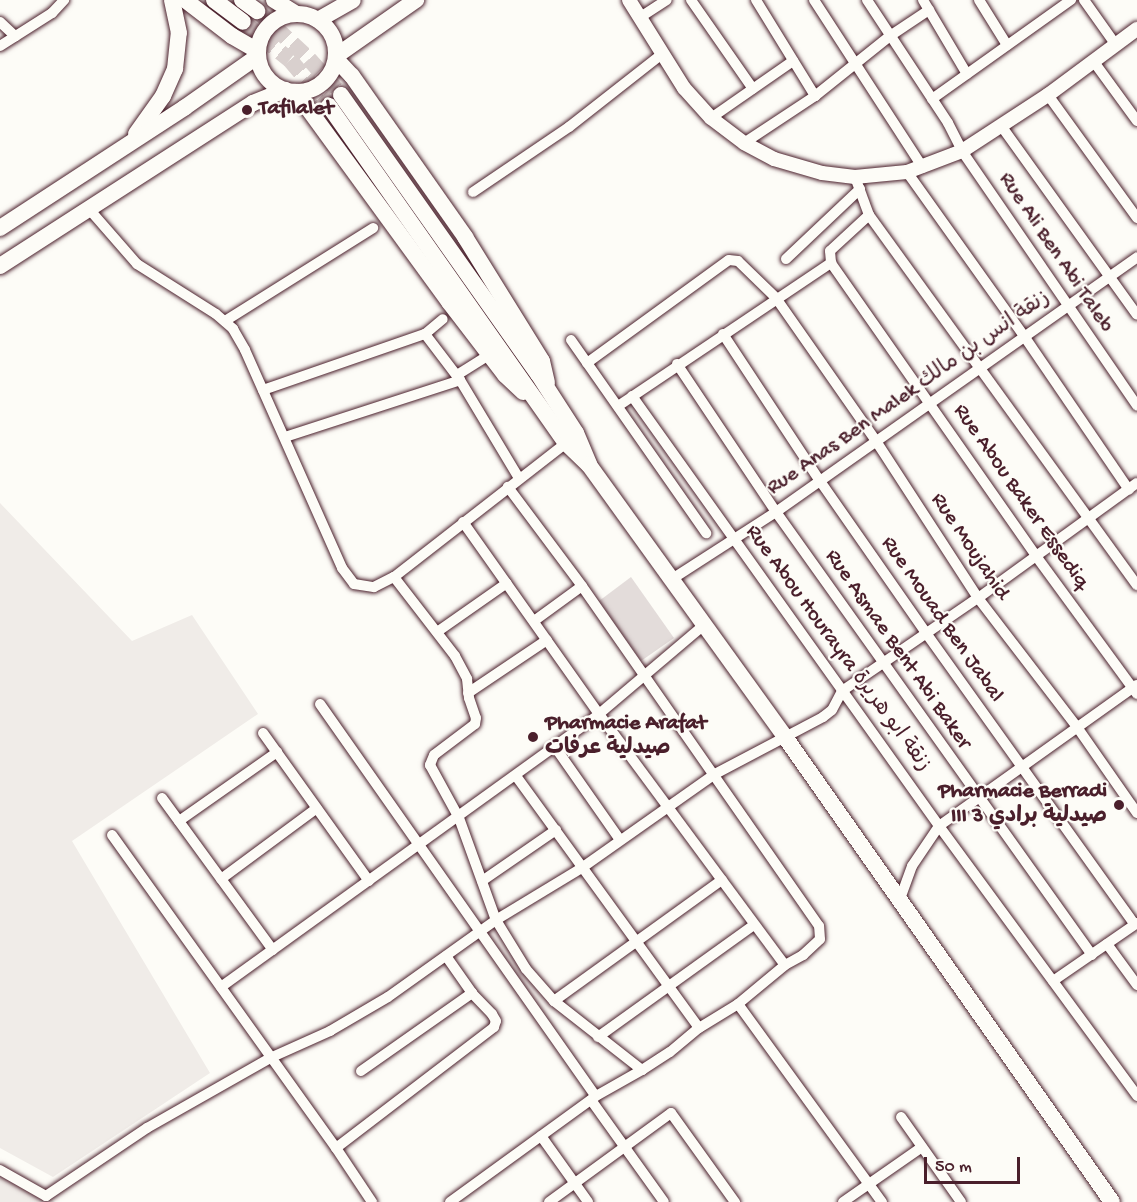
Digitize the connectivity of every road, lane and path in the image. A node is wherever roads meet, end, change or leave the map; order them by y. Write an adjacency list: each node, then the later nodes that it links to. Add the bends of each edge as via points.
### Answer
1 (64, 0): 26 (street, via 52,13)
2 (172, 0): 48 (main road, via 179,33 175,69 154,110)
3 (185, 0): 31 (main road)
4 (214, 0): 24 (main road)
5 (242, 0): 19 (main road)
6 (274, 0): 20 (main road)
7 (353, 0): 22 (main road)
8 (416, 0): 33 (main road)
9 (628, 0): 21 (street)
10 (667, 0): 21 (street)
11 (692, 0): 38 (street)
12 (756, 0): 34 (street)
13 (814, 0): 36 (street)
14 (867, 0): 27 (street, Rue Ali Ben Abi Taleb)
15 (979, 0): 28 (street)
16 (1071, 0): 28 (street)
17 (1084, 0): 29 (street)
18 (926, 5): 27 (street); 37 (street)
19 (257, 11)
20 (296, 14): 22 (main road); 31 (main road, via 280,18 267,28)
21 (639, 18): 32 (street)
22 (318, 20): 33 (main road, via 332,35)
23 (0, 22): 26 (street)
24 (243, 22)
25 (1137, 29): 29 (street)
26 (15, 36): 30 (street)
27 (890, 36): 36 (street); 42 (street, Rue Ali Ben Abi Taleb)
28 (1007, 45): 37 (street)
29 (1116, 45): 35 (street)
30 (0, 46)
31 (258, 53): 39 (main road, via 266,76); 48 (main road)
32 (662, 54): 44 (street, via 684,88); 53 (street, via 569,127)
33 (336, 57): 39 (main road, via 330,74 319,85); 79 (main road, via 435,192 497,286 542,361)
34 (793, 61): 38 (street); 41 (street)
35 (1094, 62): 40 (street); 45 (street)
36 (856, 65): 41 (street); 50 (street)
37 (967, 74): 42 (street)
38 (753, 88): 44 (street)
39 (290, 91): 54 (main road, via 253,103); 79 (main road, via 505,375)
40 (1048, 95): 46 (street); 56 (street)
41 (815, 96): 47 (street)
42 (932, 99): 49 (street, Rue Ali Ben Abi Taleb)
43 (335, 100): 79 (main road)
44 (711, 118): 47 (street)
45 (1137, 122)
46 (1002, 127): 49 (street); 63 (street)
47 (744, 143): 52 (street, via 790,165)
48 (123, 148): 57 (main road)
49 (962, 151): 50 (street); 65 (street, Rue Ali Ben Abi Taleb)
50 (923, 168): 51 (street)
51 (907, 172): 52 (street); 71 (street)
52 (857, 183): 55 (street); 60 (street)
53 (473, 192)
54 (89, 209): 62 (main road); 68 (street, via 137,264)
55 (869, 214): 61 (street, via 830,251); 76 (street)
56 (1137, 218)
57 (0, 228)
58 (374, 228): 68 (street)
59 (1137, 257): 63 (street, Rue Anas Ben Malek زنقة انس بن مالك)
60 (786, 259)
61 (831, 263): 64 (street); 81 (street, Rue Abou Baker Essediq)
62 (0, 266)
63 (1109, 276): 65 (street, Rue Anas Ben Malek زنقة انس بن مالك); 66 (street)
64 (776, 298): 70 (street); 74 (street, Rue Moujahid, via 738,261 731,259); 85 (street, Rue Moujahid)
65 (1066, 307): 71 (street, Rue Anas Ben Malek زنقة انس بن مالك); 83 (street, Rue Ali Ben Abi Taleb)
66 (1137, 315)
67 (443, 319): 69 (street)
68 (225, 321): 78 (street, via 239,339)
69 (425, 334): 77 (street); 78 (street)
70 (723, 334): 75 (street); 89 (street, Rue Mouad Ben Jabal)
71 (1024, 336): 76 (street, Rue Anas Ben Malek زنقة انس بن مالك); 90 (street)
72 (571, 340): 74 (street)
73 (483, 359): 77 (street)
74 (587, 363): 82 (street)
75 (677, 364): 80 (street); 92 (street, Rue Asmae Bent Abi Baker)
76 (979, 368): 81 (street, Rue Anas Ben Malek زنقة انس بن مالك); 93 (street)
77 (459, 378): 84 (street); 88 (street)
78 (264, 390): 84 (street)
79 (542, 395): 86 (main road); 87 (main road, via 580,440)
80 (632, 396): 82 (street); 96 (street, Rue Abou Hourayra زنقة ابو هريرة)
81 (930, 403): 85 (street, Rue Anas Ben Malek زنقة انس بن مالك); 97 (street, Rue Abou Baker Essediq)
82 (618, 406): 95 (street)
83 (1137, 406)
84 (285, 437): 98 (street, via 347,577 364,587 374,587)
85 (876, 441): 89 (street, Rue Anas Ben Malek زنقة انس بن مالك); 103 (street, Rue Moujahid)
86 (566, 443): 87 (main road); 88 (street)
87 (590, 465): 99 (main road)
88 (519, 478): 91 (street)
89 (820, 481): 92 (street, Rue Anas Ben Malek زنقة انس بن مالك); 107 (street, Rue Mouad Ben Jabal)
90 (1133, 486): 93 (street)
91 (508, 487): 94 (street); 102 (street)
92 (776, 512): 96 (street, Rue Anas Ben Malek زنقة انس بن مالك); 109 (street, Rue Asmae Bent Abi Baker)
93 (1090, 516): 97 (street); 101 (street)
94 (463, 522): 98 (street); 100 (street)
95 (706, 533)
96 (734, 539): 99 (street, Rue Anas Ben Malek زنقة انس بن مالك); 112 (street, Rue Abou Hourayra زنقة ابو هريرة)
97 (1036, 556): 103 (street); 111 (street, Rue Abou Baker Essediq)
98 (394, 577): 106 (street)
99 (672, 579): 105 (main road)
100 (507, 583): 104 (street); 106 (street)
101 (1137, 585)
102 (582, 586): 104 (street); 110 (street)
103 (978, 598): 107 (street); 116 (street, Rue Moujahid)
104 (534, 621): 108 (street)
105 (704, 625): 110 (street); 118 (main road)
106 (437, 632): 113 (street, via 460,663)
107 (926, 633): 109 (street); 121 (street, Rue Mouad Ben Jabal)
108 (547, 640): 113 (street); 115 (street)
109 (882, 663): 112 (street); 125 (street, Rue Asmae Bent Abi Baker)
110 (645, 675): 115 (street); 122 (street)
111 (1136, 689): 116 (street)
112 (842, 691): 118 (street, via 832,710); 131 (street, Rue Abou Hourayra زنقة ابو هريرة)
113 (468, 693): 129 (street, via 476,714 475,724 434,755 430,765)
114 (320, 704): 135 (street)
115 (599, 714): 119 (street); 127 (street)
116 (1077, 727): 121 (street); 128 (street, Rue Moujahid)
117 (263, 733): 120 (street)
118 (785, 737): 122 (street); 141 (main road)
119 (555, 747): 123 (street); 134 (street)
120 (277, 752): 126 (street); 130 (street)
121 (1021, 767): 125 (street); 143 (street, Rue Mouad Ben Jabal)
122 (715, 774): 127 (street); 151 (street, via 818,921 820,939)
123 (516, 776): 129 (street); 132 (street)
124 (162, 798): 130 (street)
125 (978, 798): 131 (street); 149 (street, Rue Asmae Bent Abi Baker)
126 (317, 808): 137 (street); 139 (street)
127 (668, 808): 134 (street); 138 (street)
128 (1137, 813)
129 (459, 818): 135 (street); 140 (street)
130 (179, 821): 137 (street)
131 (939, 826): 141 (street, via 912,866); 152 (street, Rue Abou Hourayra زنقة ابو هريرة)
132 (556, 830): 136 (street); 140 (street)
133 (112, 835): 155 (street)
134 (620, 840): 136 (street)
135 (419, 845): 139 (street); 145 (street)
136 (583, 867): 142 (street); 146 (street)
137 (221, 879): 148 (street)
138 (722, 880): 144 (street); 146 (street)
139 (369, 881): 148 (street)
140 (482, 881): 142 (street)
141 (900, 899): 183 (main road)
142 (496, 920): 145 (street); 157 (street, via 526,969)
143 (1136, 923): 147 (street)
144 (754, 925): 151 (street); 153 (street)
145 (479, 931): 150 (street); 165 (street)
146 (637, 942): 153 (street); 157 (street)
147 (1107, 944): 149 (street); 154 (street)
148 (273, 950): 155 (street)
149 (1092, 955): 152 (street)
150 (446, 956): 156 (street); 161 (street, via 330,1031)
151 (785, 965): 158 (street)
152 (1053, 981): 164 (street, Rue Abou Hourayra زنقة ابو هريرة)
153 (668, 985): 159 (street); 160 (street)
154 (1137, 985)
155 (221, 987): 161 (street)
156 (472, 993): 163 (street); 170 (street, via 492,1014 494,1027)
157 (554, 1001): 160 (street)
158 (738, 1004): 159 (street); 173 (street)
159 (699, 1028): 162 (street)
160 (598, 1036): 162 (street)
161 (270, 1058): 170 (street); 171 (street, via 147,1128 46,1196)
162 (642, 1070): 165 (street)
163 (361, 1071)
164 (1137, 1096)
165 (593, 1098): 167 (street); 168 (street)
166 (901, 1117): 169 (street)
167 (541, 1136): 172 (street); 175 (street)
168 (624, 1147): 172 (street); 178 (street); 179 (street, via 671,1113)
169 (922, 1147): 173 (street); 182 (street)
170 (336, 1148): 174 (street)
171 (0, 1170)
172 (575, 1183): 176 (street); 177 (street)
173 (868, 1184): 180 (street); 181 (street)
174 (372, 1202)
175 (450, 1202)
176 (549, 1202)
177 (588, 1202)
178 (664, 1202)
179 (735, 1202)
180 (843, 1202)
181 (882, 1202)
182 (961, 1202)
183 (1112, 1202)

